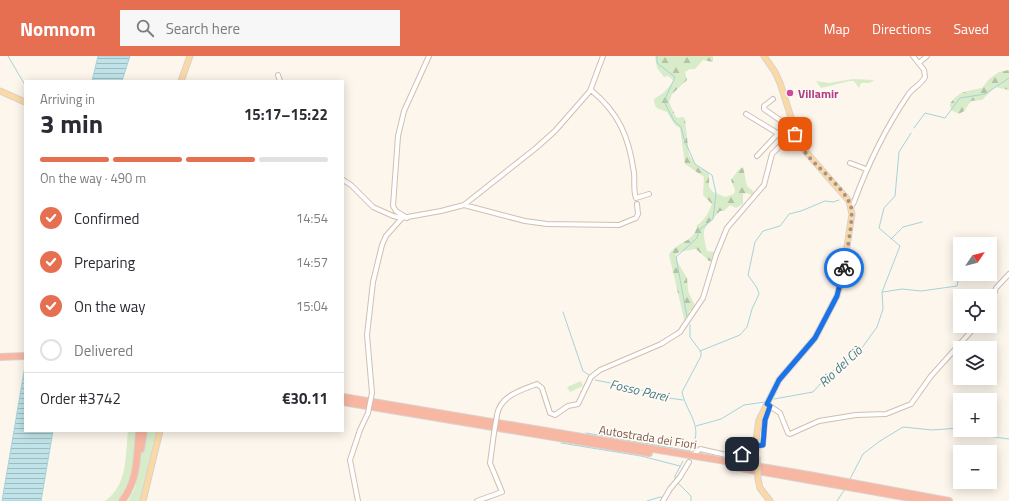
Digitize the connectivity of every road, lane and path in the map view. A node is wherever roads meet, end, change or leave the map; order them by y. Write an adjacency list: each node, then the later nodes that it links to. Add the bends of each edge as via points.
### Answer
1 (190, 56): 9 (main road)
2 (429, 56): 29 (street, via 405,106 398,136 393,206 396,211)
3 (604, 56): 11 (street)
4 (764, 56): 16 (main road, via 780,83)
5 (913, 56): 7 (street)
6 (927, 56): 7 (street)
7 (919, 63): 22 (street, via 925,73 923,80 907,95)
8 (278, 75): 10 (street)
9 (181, 80)
10 (280, 80)
11 (591, 90): 24 (street, via 610,106 628,140 636,198); 26 (street, via 555,131)
12 (0, 91): 14 (main road)
13 (773, 99): 17 (street, via 764,106 764,109)
14 (24, 102)
15 (746, 114): 18 (street)
16 (791, 120): 17 (street); 19 (main road)
17 (787, 125): 18 (street)
18 (779, 134): 20 (street)
19 (796, 139): 27 (main road); 49 (street, bridge, via 779,147 772,154 764,185 727,228 703,298 680,332 661,344 600,370 592,377 578,404 568,406 555,415 550,414 542,388 537,384 504,400 497,414 490,463 502,492)
20 (757, 156)
21 (850, 163): 22 (street)
22 (866, 169): 27 (street)
23 (344, 181): 28 (street, via 373,207)
24 (649, 194)
25 (637, 204): 26 (street, via 636,218 614,225 525,222)
26 (464, 205): 29 (street)
27 (851, 206): 39 (main road, via 846,261 837,296 815,338 779,380)
28 (402, 218): 29 (street); 48 (street, bridge, via 386,236 382,245 372,288 367,335 372,393 368,413 350,460)
29 (408, 218)
30 (1009, 274): 31 (street)
31 (996, 289)
32 (970, 333): 39 (street, via 931,376 916,400 886,414 856,415 819,421 790,434 780,413)
33 (0, 356): 34 (highway)
34 (24, 356)
35 (0, 360): 36 (highway)
36 (24, 360)
37 (344, 397): 53 (highway, Autostrada dei Fiori)
38 (344, 402): 52 (highway, Autostrada dei Fiori)
39 (769, 405): 43 (street, via 763,445 750,447 735,457 700,449); 51 (main road, bridge, via 757,425 756,455 760,488)
40 (139, 432): 44 (highway)
41 (144, 432): 44 (highway)
42 (160, 432): 47 (main road)
43 (694, 454)
44 (137, 458): 46 (highway, via 133,482)
45 (688, 462): 50 (street, via 679,480)
46 (122, 501)
47 (143, 501)
48 (358, 501)
49 (477, 501)
50 (663, 501)
51 (770, 501)
52 (927, 501)
53 (949, 501)

